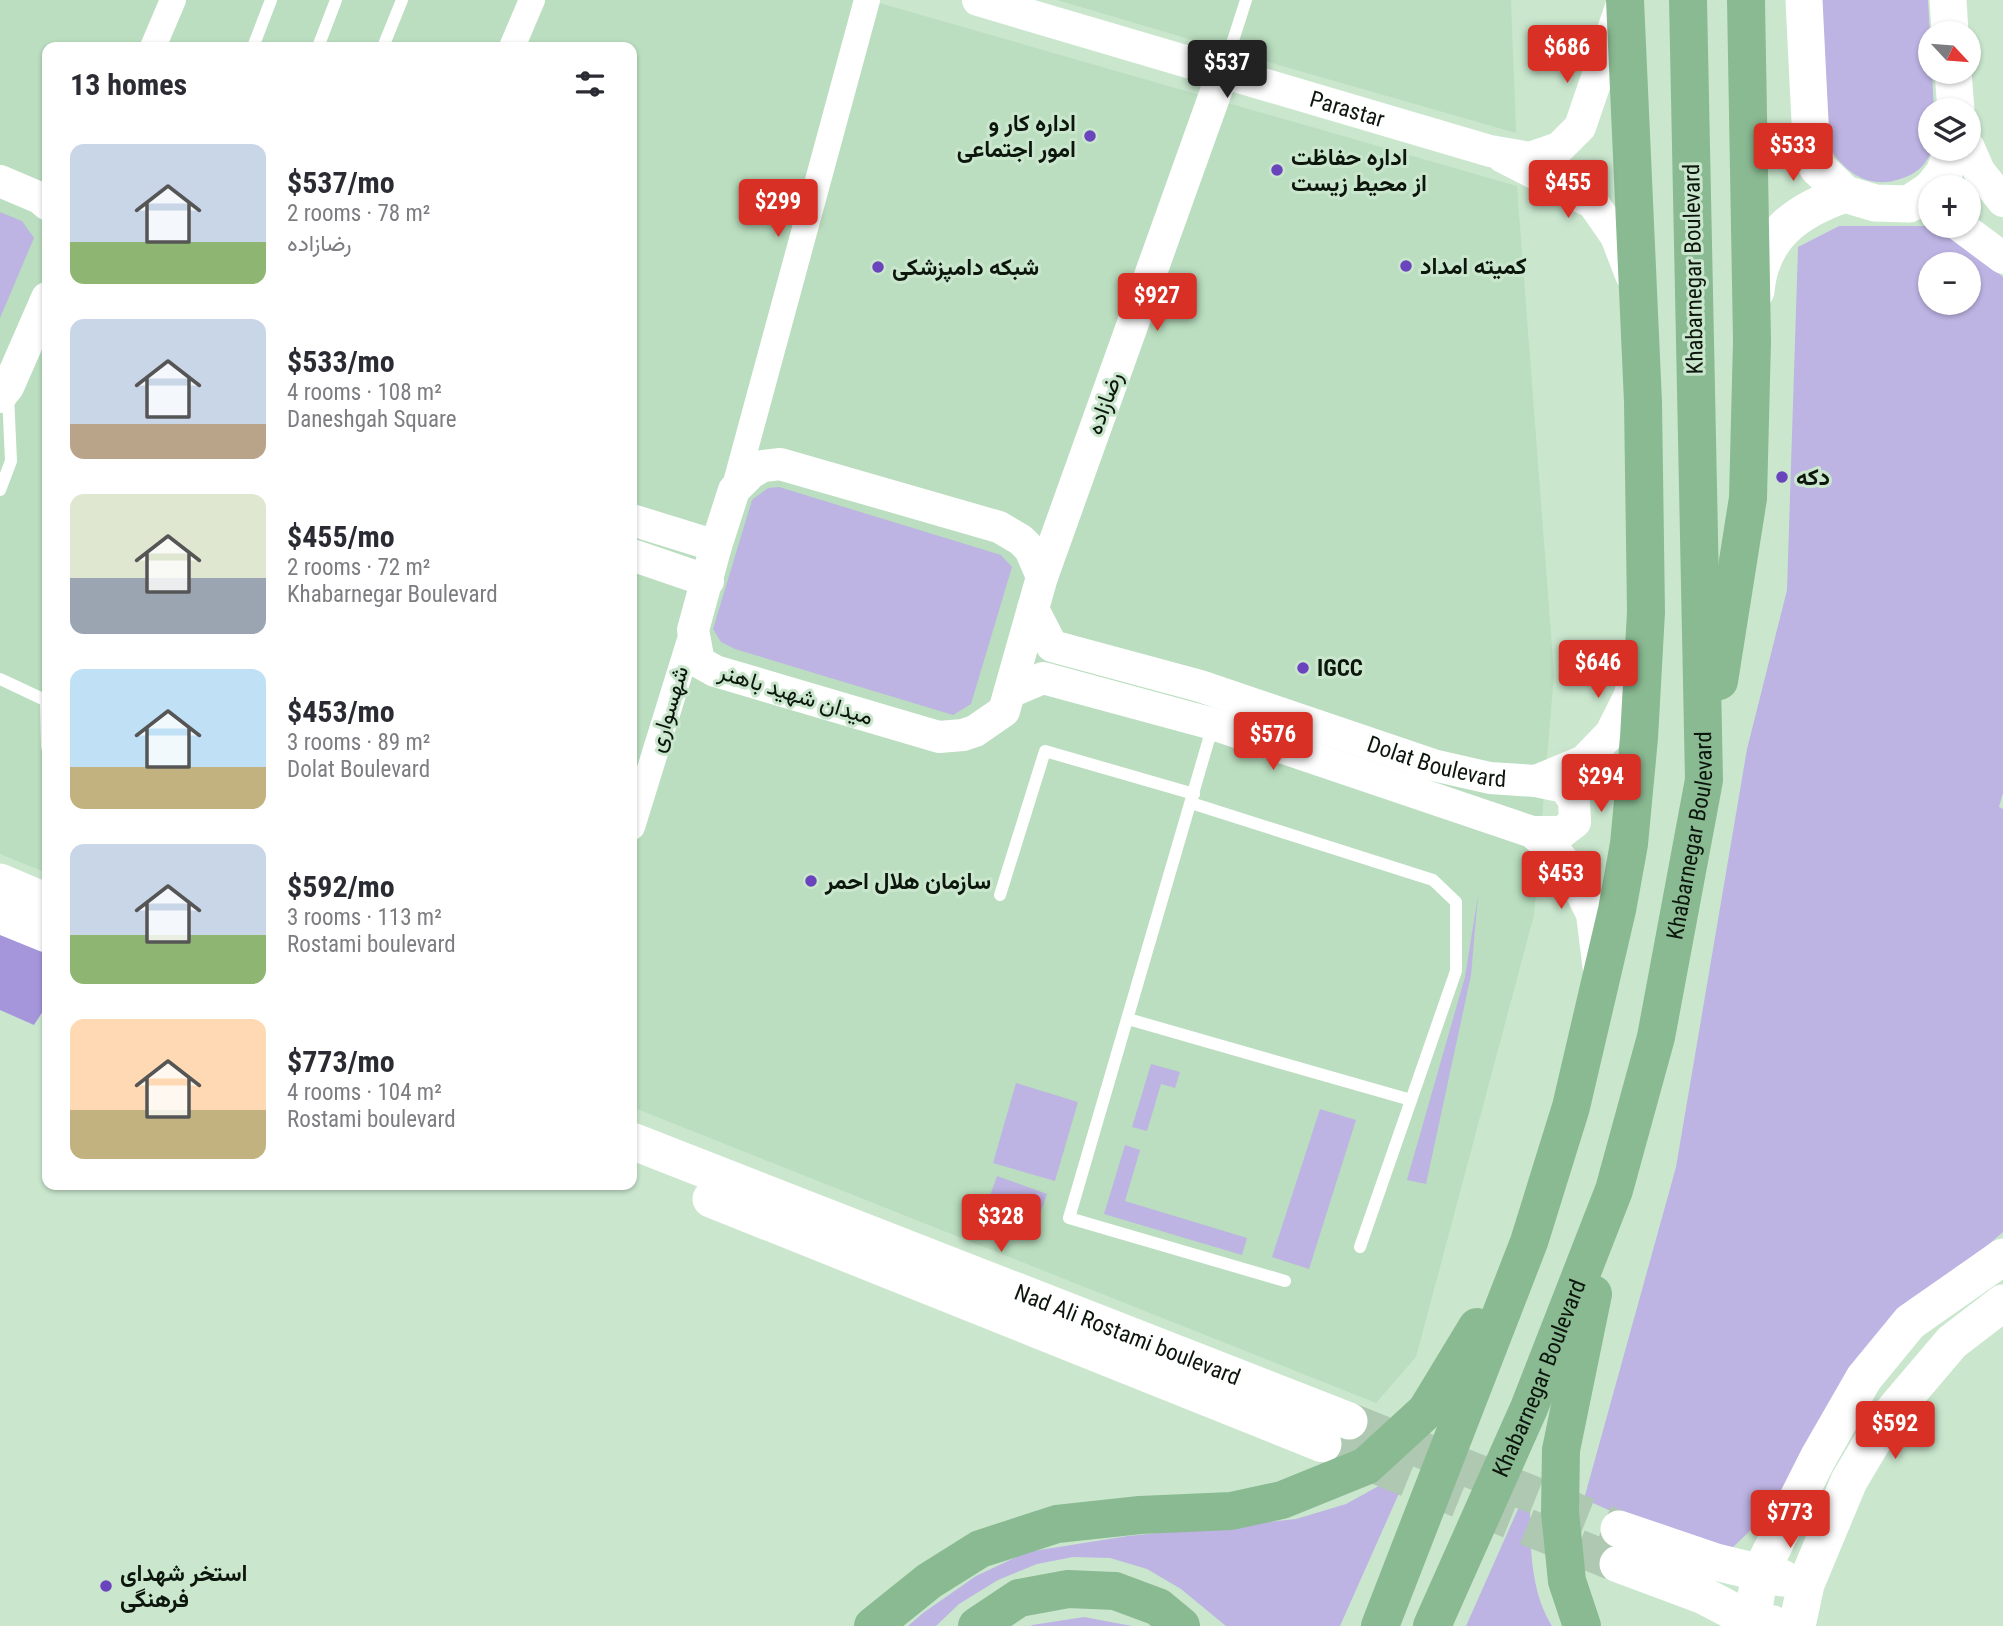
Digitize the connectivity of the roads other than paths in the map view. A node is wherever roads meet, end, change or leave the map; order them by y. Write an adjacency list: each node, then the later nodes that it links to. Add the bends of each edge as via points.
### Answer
1 (173, 0): 15 (street)
2 (271, 0): 16 (lane)
3 (336, 0): 17 (lane)
4 (402, 0): 18 (lane)
5 (532, 0): 19 (street)
6 (867, 0): 35 (street)
7 (978, 0): 20 (street, Parastar)
8 (1246, 0): 20 (lane)
9 (1624, 0): 21 (street, Parastar, via 1580,127 1559,149 1530,158); 30 (highway)
10 (1688, 0): 48 (highway, Khabarnegar Boulevard)
11 (1746, 0): 32 (highway)
12 (1804, 0): 24 (main road, via 1811,142 1817,167)
13 (1948, 0): 14 (main road)
14 (1949, 21)
15 (155, 42)
16 (255, 42)
17 (320, 42)
18 (385, 42)
19 (514, 42)
20 (1223, 72): 21 (street, Parastar); 39 (street, رضازاده)
21 (1489, 151): 30 (street, via 1593,203 1616,236)
22 (1975, 161): 27 (street)
23 (0, 181): 26 (street)
24 (1845, 194): 25 (main road, via 1875,203); 32 (main road, via 1799,214 1770,242 1758,271)
25 (1918, 199)
26 (42, 200)
27 (2003, 201)
28 (1976, 238): 29 (street)
29 (2003, 258)
30 (1639, 298): 42 (highway)
31 (42, 316): 33 (street)
32 (1752, 341): 48 (highway, via 1748,498)
33 (4, 392): 34 (lane, via 10,461)
34 (0, 490)
35 (734, 490): 37 (street); 39 (street, via 762,466 780,464 806,471 999,527 1030,549)
36 (637, 522): 37 (street)
37 (716, 547): 40 (street)
38 (637, 557): 40 (street)
39 (1042, 577): 41 (street, میدان شهید باهنر)
40 (708, 581): 43 (street)
41 (1033, 609): 45 (street, میدان شهید باهنر); 49 (street, Dolat Boulevard, via 1052,646 1200,686 1433,765 1490,778)
42 (1646, 612): 49 (street, Dolat Boulevard, via 1630,695 1611,733 1584,761); 58 (highway, via 1629,844)
43 (693, 630): 45 (street, میدان شهید باهنر, via 699,662 715,671 939,737 964,735 992,722 1004,711); 51 (street, شهسواری)
44 (0, 679): 46 (lane)
45 (1010, 692): 47 (street, Dolat Boulevard, via 1043,678)
46 (42, 699)
47 (1213, 724): 50 (lane); 52 (street, Dolat Boulevard)
48 (1704, 780): 63 (highway, Khabarnegar Boulevard, via 1656,1037)
49 (1536, 781): 52 (street, via 1565,788 1574,801 1575,822 1562,832)
50 (1192, 799): 54 (lane, via 1045,751); 59 (lane); 60 (lane, via 1433,880 1456,902 1456,971)
51 (637, 811)
52 (1532, 832): 58 (street, Dolat Boulevard, via 1569,868 1591,914)
53 (0, 883): 55 (main road)
54 (1000, 895)
55 (42, 900)
56 (0, 915): 57 (main road)
57 (42, 932)
58 (1601, 983): 64 (highway, via 1571,1107)
59 (1128, 1019): 60 (lane); 67 (lane, via 1069,1218)
60 (1411, 1100): 65 (lane)
61 (637, 1143): 62 (main road, Nad Ali Rostami boulevard, via 1336,1432)
62 (637, 1169)
63 (1614, 1190): 76 (highway, Khabarnegar Boulevard, via 1529,1408); 77 (highway, via 1561,1450 1560,1513 1567,1581)
64 (1529, 1242): 72 (highway, via 1426,1411 1366,1466 1282,1500 1231,1511 1057,1524 980,1549 929,1581); 75 (highway)
65 (1360, 1247)
66 (2003, 1257): 69 (main road, via 1910,1322 1864,1378)
67 (1285, 1281)
68 (2003, 1303): 70 (main road, via 1952,1342 1884,1422 1849,1481)
69 (1760, 1573): 70 (main road); 71 (main road); 71 (main road, via 1618,1547)
70 (1806, 1584): 78 (main road)
71 (1761, 1624)
72 (873, 1626)
73 (977, 1626): 74 (highway, via 1019,1598 1068,1589 1115,1591 1158,1607)
74 (1181, 1626)
75 (1380, 1626)
76 (1432, 1626)
77 (1582, 1626)
78 (1797, 1626)

